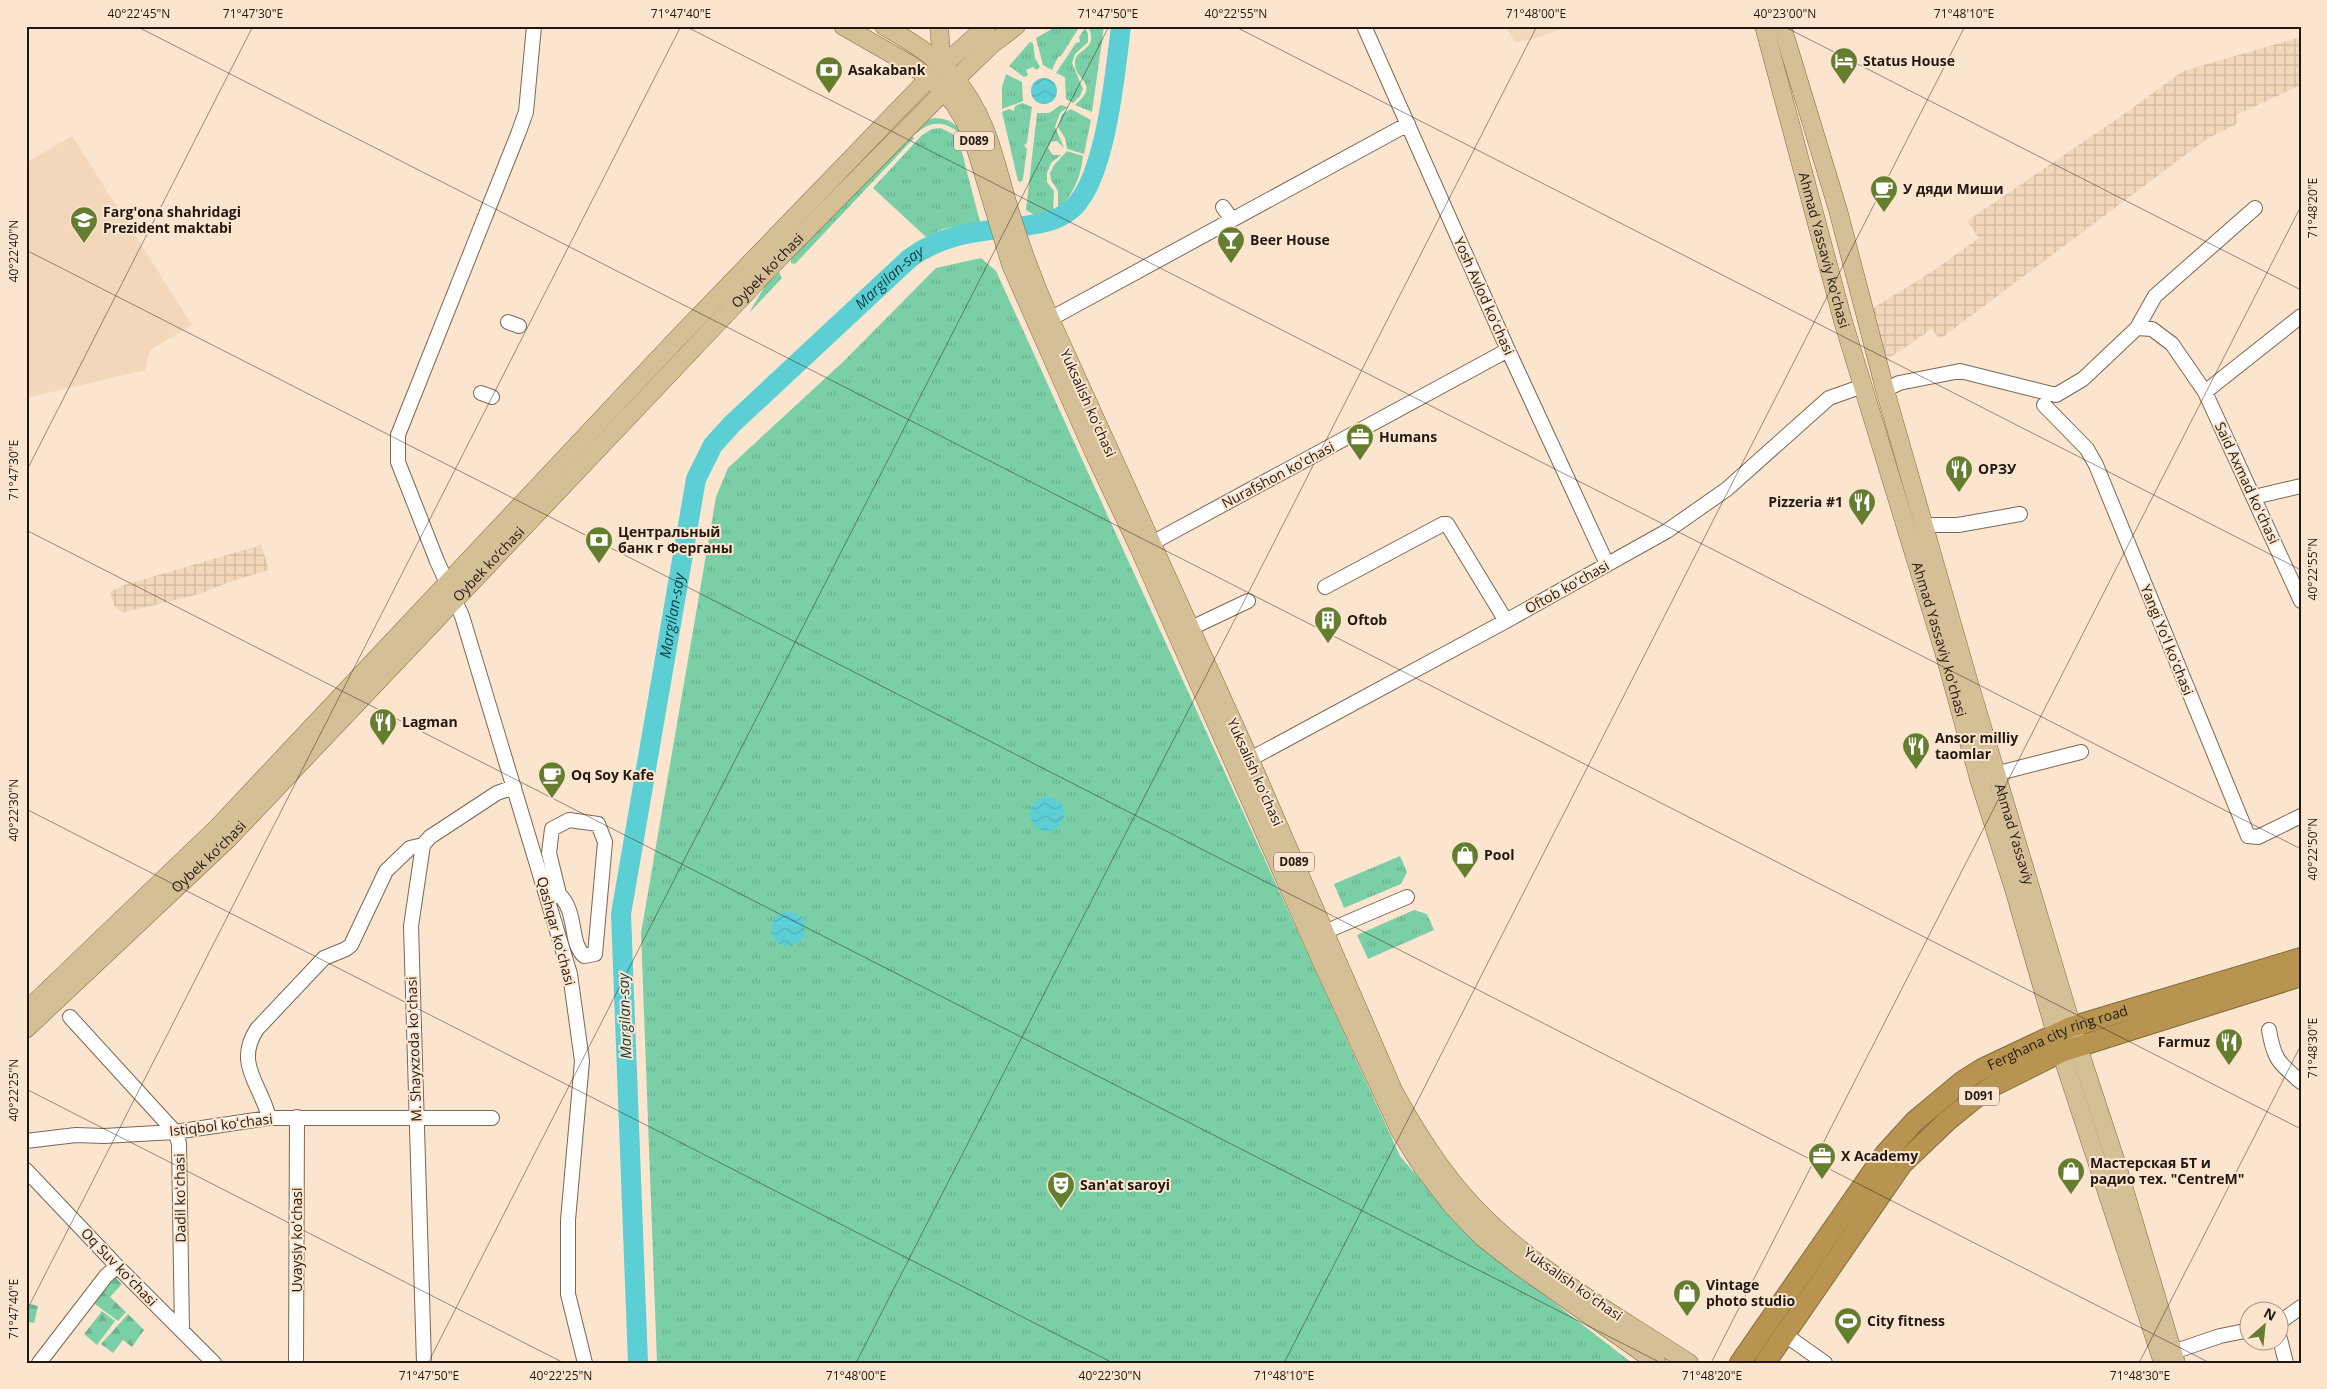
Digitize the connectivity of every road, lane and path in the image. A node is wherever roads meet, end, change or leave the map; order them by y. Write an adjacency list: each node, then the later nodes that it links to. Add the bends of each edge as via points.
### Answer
1 (534, 26): 32 (street, Qashqar koʻchasi, via 526,112 398,435 398,462)
2 (843, 26): 11 (main road, Yuksalish koʻchasi, via 911,64)
3 (884, 26): 10 (main road)
4 (939, 26): 10 (main road)
5 (987, 26): 10 (main road, Oybek ko‘chasi)
6 (1016, 26): 12 (main road, Oybek ko‘chasi, via 991,45)
7 (1364, 26): 13 (street, Yosh Avlod koʻchasi)
8 (1764, 26): 22 (main road, Ahmad Yassaviy ko'chasi)
9 (1782, 26): 23 (main road, Ahmad Yassaviy ko'chasi, via 1838,210)
10 (942, 65): 11 (main road, Oybek ko‘chasi); 12 (main road)
11 (929, 78): 12 (main road, Yuksalish koʻchasi / D089); 32 (main road, Oybek ko‘chasi)
12 (949, 86): 17 (main road, Yuksalish koʻchasi / D089, via 1003,215); 34 (main road, Oybek ko‘chasi, via 779,258)
13 (1408, 124): 16 (street); 21 (street, Yosh Avlod koʻchasi)
14 (1223, 206): 16 (street)
15 (2255, 208): 20 (street, via 2155,296)
16 (1232, 220): 19 (street)
17 (1018, 263): 19 (main road, Yuksalish koʻchasi / D089); 40 (main road, Yuksalish koʻchasi / D089)
18 (2301, 316): 24 (street)
19 (1050, 319): 30 (main road, Yuksalish koʻchasi / D089)
20 (2137, 328): 23 (street, via 2083,378 2056,395 1960,371 1899,383); 24 (street, Said Axmad koʻchasi, via 2152,329 2172,344)
21 (1508, 350): 30 (street, Nurafshon ko'chasi); 31 (street, Yosh Avlod koʻchasi)
22 (1863, 386): 31 (street, Oftob koʻchasi, via 1829,398 1727,488 1667,531); 42 (main road, Ahmad Yassaviy ko'chasi)
23 (1885, 390): 29 (main road, Ahmad Yassaviy ko'chasi)
24 (2205, 392): 27 (street, Said Axmad koʻchasi)
25 (2044, 405): 44 (street, Yangi Yoʻl koʻchasi, via 2087,448 2096,465 2248,836 2258,837)
26 (2301, 486): 27 (street)
27 (2254, 497): 36 (street, Said Axmad koʻchasi)
28 (2020, 514): 29 (street, via 1958,525)
29 (1923, 525): 41 (main road, Ahmad Yassaviy ko'chasi)
30 (1152, 543): 38 (main road, Yuksalish koʻchasi / D089)
31 (1607, 564): 37 (street, Oftob koʻchasi)
32 (446, 582): 34 (street, Qashqar koʻchasi); 52 (main road, Oybek ko‘chasi, via 218,827)
33 (1325, 587): 37 (street, via 1447,524)
34 (454, 599): 43 (street, Qashqar koʻchasi); 54 (main road, Oybek ko‘chasi, via 228,838)
35 (1248, 600): 38 (street)
36 (2301, 601)
37 (1506, 621): 40 (street, Oftob koʻchasi)
38 (1189, 629): 40 (main road, Yuksalish koʻchasi / D089)
39 (2081, 752): 41 (street)
40 (1243, 763): 78 (main road, Yuksalish koʻchasi / D089, via 1384,1098 1423,1168 1453,1207 1514,1263); 79 (main road, Yuksalish koʻchasi / D089, via 1394,1092 1435,1159 1464,1196 1493,1225 1546,1269)
41 (1996, 774): 42 (street); 46 (main road, Ahmad Yassaviy)
42 (1979, 779): 55 (main road, Ahmad Yassaviy ko'chasi)
43 (514, 787): 45 (street, via 497,793 430,837); 47 (street, Qashqar koʻchasi)
44 (2301, 816)
45 (423, 845): 60 (street, M. Shayxzoda koʻchasi, via 412,926); 61 (street, via 410,848 386,871 350,945 324,958 250,1039 247,1060 251,1076 266,1102)
46 (2033, 896): 55 (main road, Ahmad Yassaviy ko'chasi)
47 (554, 897): 47 (street, via 549,853 552,830 568,820 598,824 605,842 595,954 584,956 578,950 566,900); 77 (street, Qashqar koʻchasi, via 570,974 582,1061 568,1220 568,1294)
48 (1407, 897): 49 (street)
49 (1334, 928)
50 (2301, 958): 55 (highway, Ferghana city ring road / D091)
51 (2301, 976): 57 (highway, Ferghana city ring road / D091)
52 (28, 1005)
53 (70, 1017): 63 (street)
54 (26, 1029)
55 (2064, 1030): 57 (main road, Ahmad Yassaviy ko'chasi); 80 (highway, Ferghana city ring road / D091, via 1982,1069 1939,1099 1915,1121 1863,1184)
56 (2269, 1030): 58 (street, via 2273,1053 2282,1066)
57 (2069, 1050): 71 (highway, Ferghana city ring road / D091, via 1987,1090 1921,1144 1888,1183); 72 (main road, Ahmad Yassaviy ko'chasi)
58 (2301, 1082)
59 (297, 1117): 60 (street, Istiqbol koʻchasi); 61 (street, Istiqbol koʻchasi); 75 (street, Uvaysiy koʻchasi)
60 (416, 1117): 62 (street, Istiqbol koʻchasi); 76 (street, M. Shayxzoda koʻchasi)
61 (269, 1118): 63 (street, Istiqbol koʻchasi)
62 (492, 1118)
63 (175, 1132): 64 (street, Istiqbol koʻchasi, via 76,1135); 69 (street, Dadil koʻchasi, via 180,1143)
64 (26, 1141)
65 (26, 1170): 66 (street, Oq Suv koʻchasi)
66 (116, 1266): 69 (street, Oq Suv koʻchasi); 73 (street)
67 (2301, 1307): 68 (street)
68 (2290, 1315)
69 (182, 1331): 74 (street, Oq Suv koʻchasi)
70 (2240, 1332): 72 (street, via 2220,1336)
71 (1784, 1334): 81 (highway, Ferghana city ring road / D091); 82 (street)
72 (2171, 1359)
73 (39, 1363)
74 (214, 1363)
75 (296, 1363)
76 (424, 1363)
77 (585, 1363)
78 (1658, 1363)
79 (1689, 1363)
80 (1740, 1363)
81 (1766, 1363)
82 (1825, 1363)

